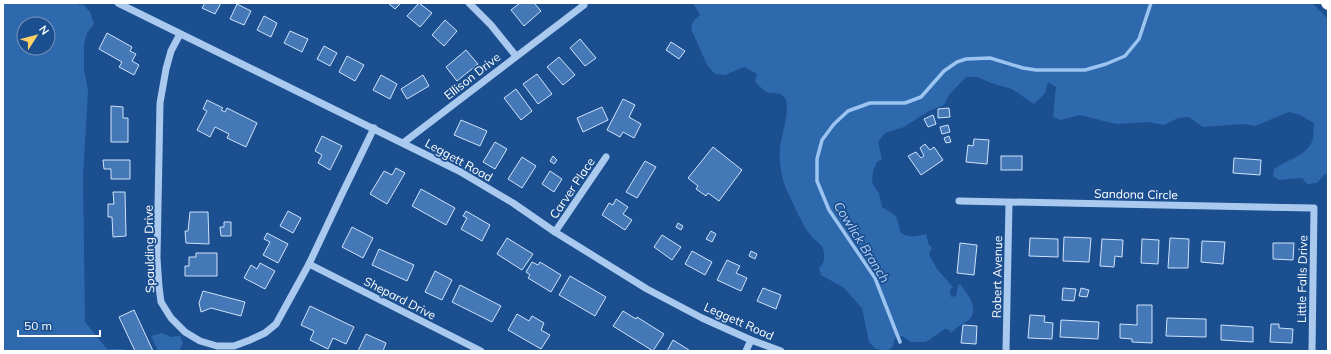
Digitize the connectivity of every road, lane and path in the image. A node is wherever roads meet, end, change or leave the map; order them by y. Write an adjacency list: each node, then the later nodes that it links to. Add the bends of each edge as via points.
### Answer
1 (118, 3): 4 (street, Leggett Road)
2 (469, 3): 5 (street, Ellison Drive, via 491,24)
3 (584, 5): 5 (street)
4 (180, 34): 6 (street, Leggett Road); 13 (street, Spaulding Drive, via 171,51 160,102 157,258 161,302 171,318 185,332 200,341 217,346 234,346 265,333 276,324)
5 (516, 56): 7 (street, Ellison Drive)
6 (374, 128): 7 (street, Leggett Road); 13 (street, Spaulding Drive)
7 (403, 143): 12 (street, Leggett Road, via 459,171)
8 (606, 157): 12 (street, Carver Place)
9 (959, 201): 10 (street, Sandona Circle)
10 (1009, 203): 11 (street, Sandona Circle); 18 (street, Robert Avenue)
11 (1314, 208): 19 (street, Little Falls Drive)
12 (555, 232): 14 (street, Leggett Road, via 647,289)
13 (309, 264): 15 (street, Shepard Drive)
14 (751, 340): 16 (street); 17 (street, Leggett Road)
15 (481, 351)
16 (746, 351)
17 (781, 351)
18 (1006, 351)
19 (1312, 351)

